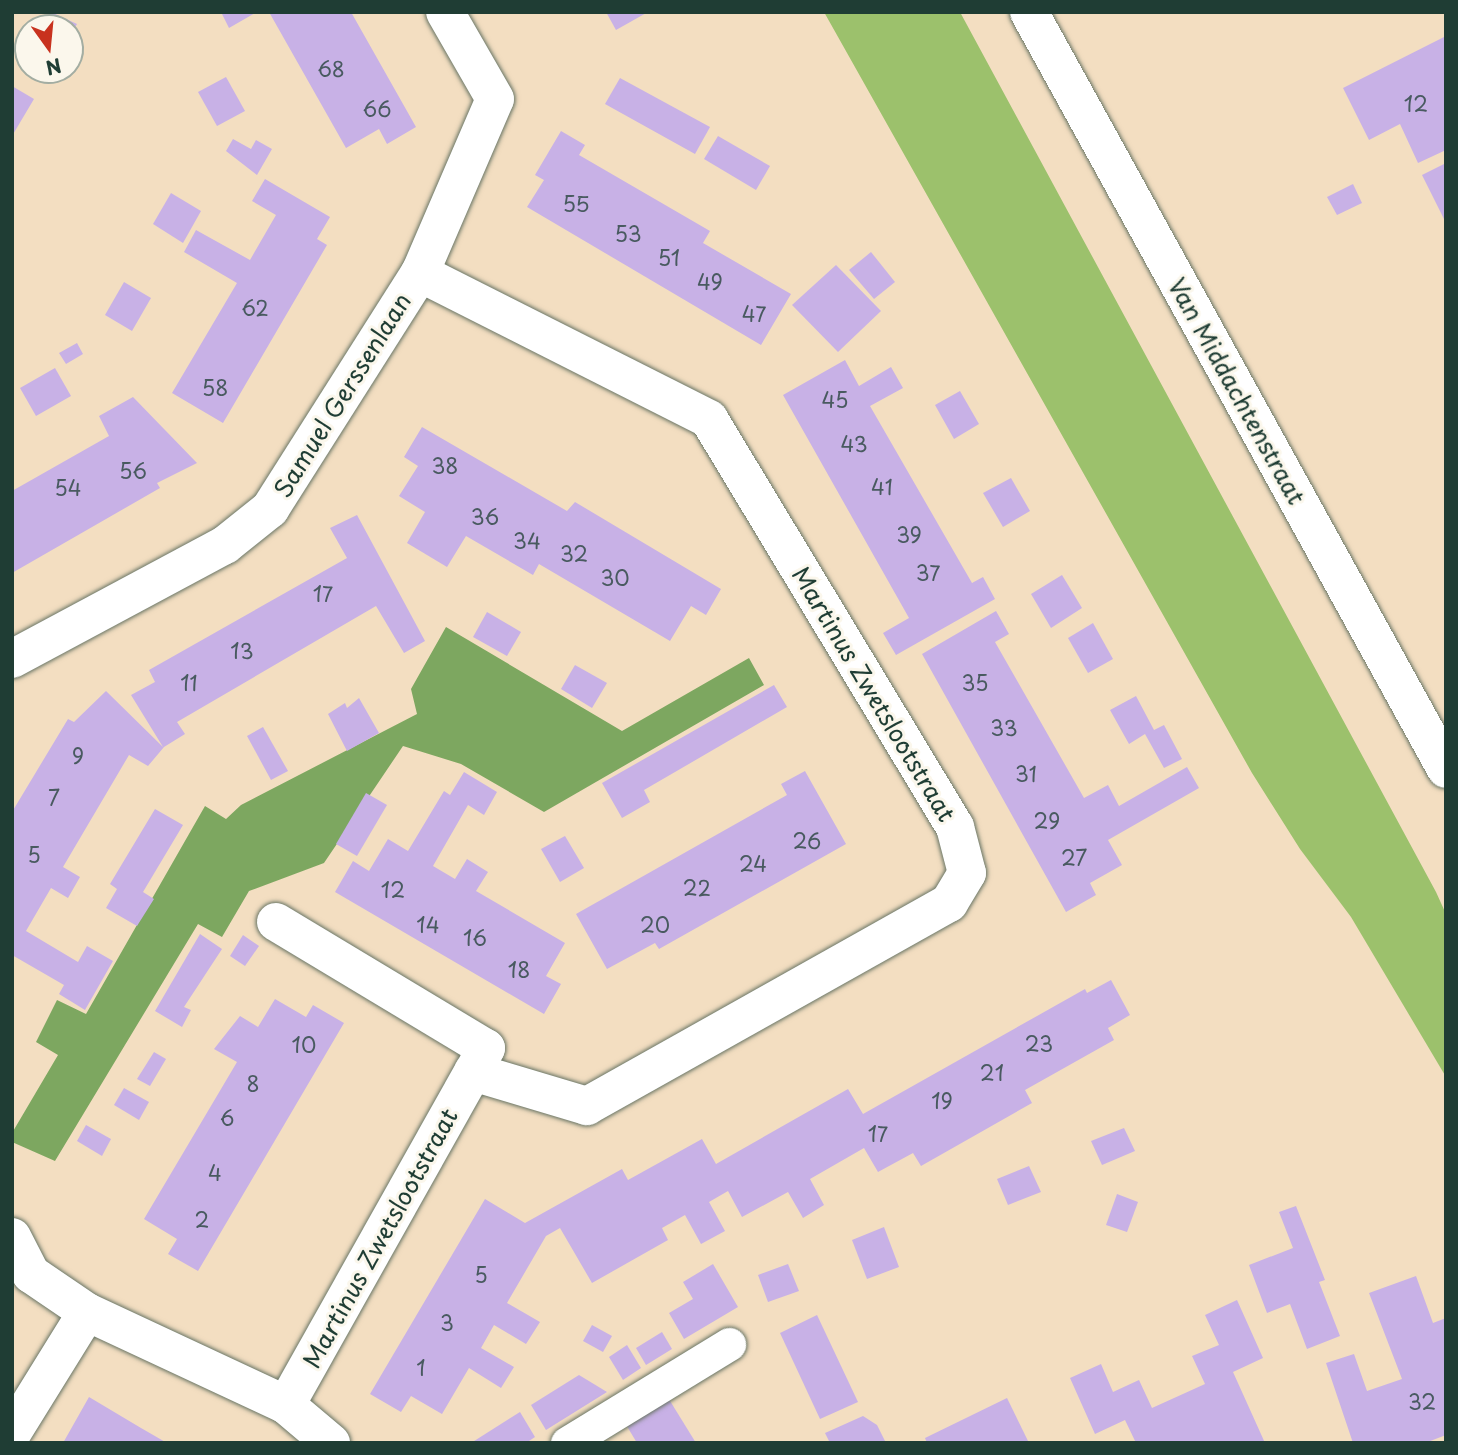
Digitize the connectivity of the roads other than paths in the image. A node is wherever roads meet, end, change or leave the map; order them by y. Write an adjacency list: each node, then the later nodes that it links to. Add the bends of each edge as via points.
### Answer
1 (445, 12): 3 (street, Samuel Gerssenlaan, via 495,99)
2 (1029, 12): 5 (street, Van Middachtenstraat)
3 (420, 273): 4 (street, Samuel Gerssenlaan, via 270,509 225,545); 7 (street, Martinus Zwetslootstraat, via 709,419 955,827 967,873 949,903 587,1106)
4 (12, 659)
5 (1446, 769)
6 (276, 922): 7 (street, Martinus Zwetslootstraat, via 486,1048)
7 (473, 1072): 11 (street, Martinus Zwetslootstraat)
8 (12, 1237): 9 (street, via 32,1274)
9 (87, 1312): 11 (street); 12 (street)
10 (729, 1344): 14 (lane)
11 (286, 1405): 13 (street)
12 (12, 1433)
13 (331, 1443)
14 (567, 1443)

